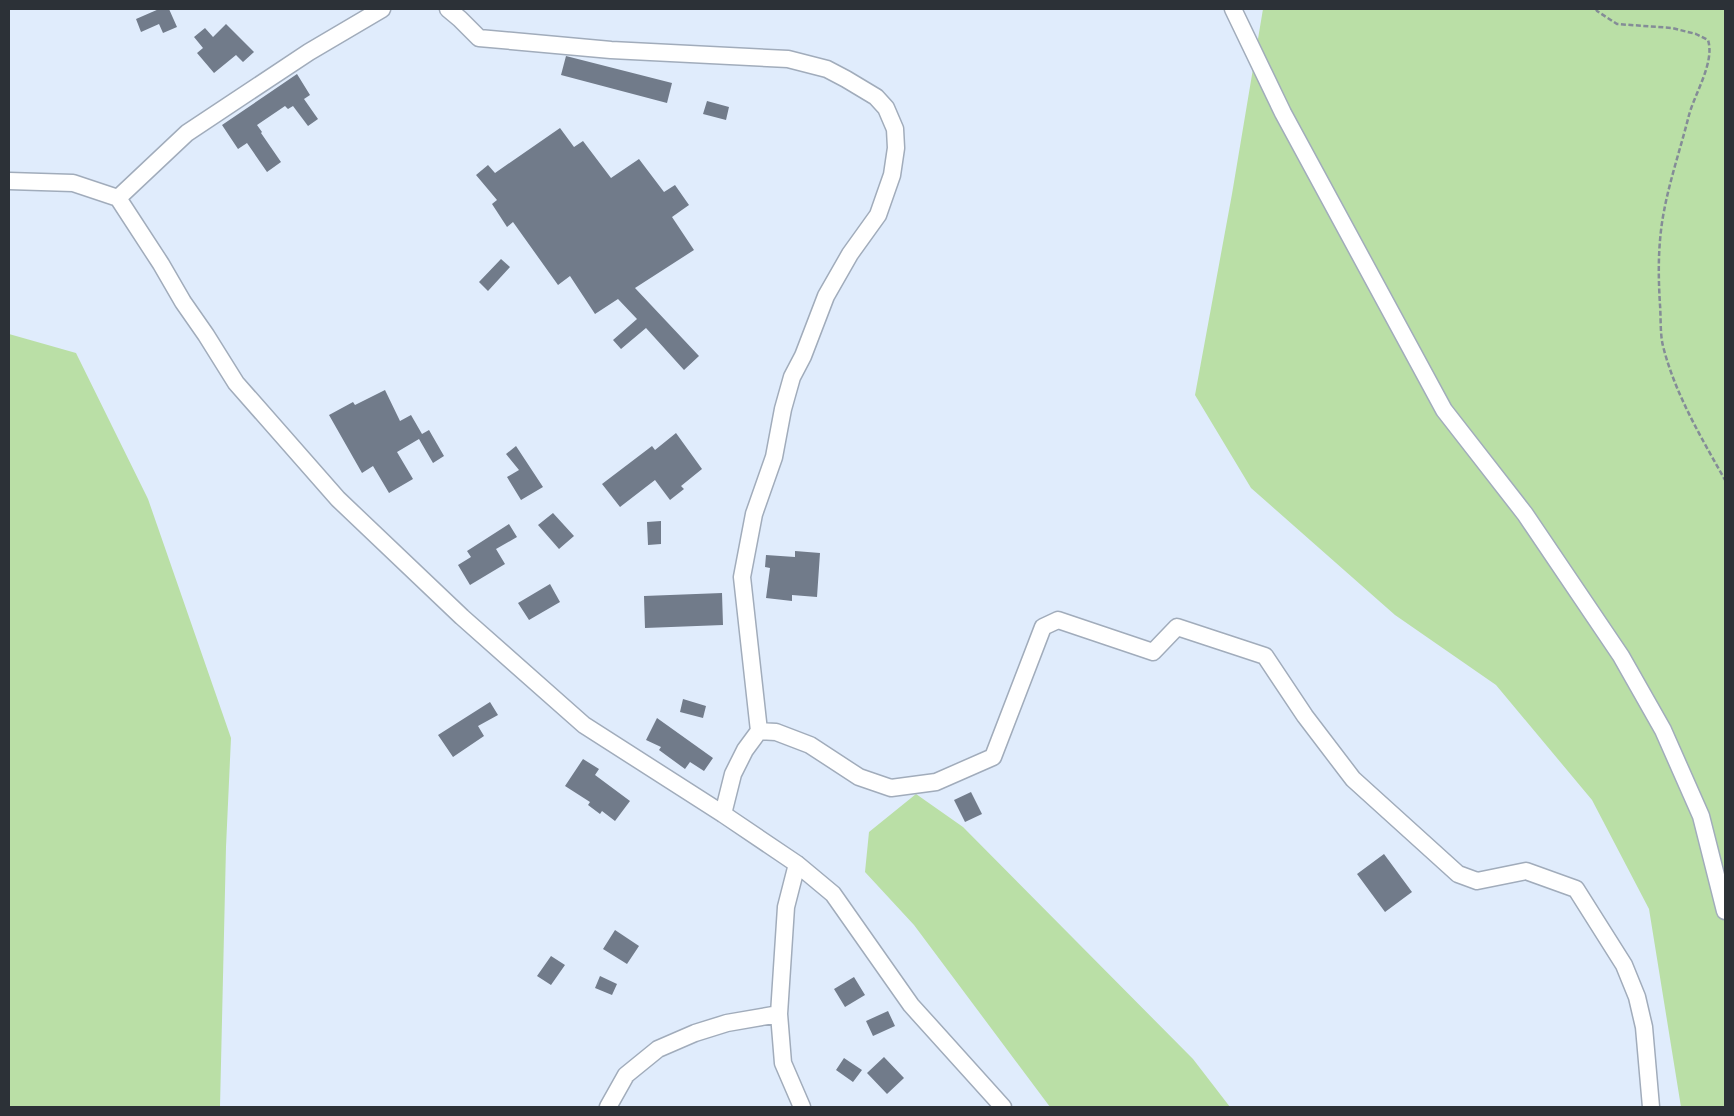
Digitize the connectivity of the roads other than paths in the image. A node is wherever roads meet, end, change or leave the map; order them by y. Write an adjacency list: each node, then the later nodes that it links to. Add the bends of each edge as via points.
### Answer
1 (382, 9): 5 (street, via 309,52 187,133)
2 (448, 9): 6 (street, via 479,38 611,50 788,59 826,69 876,97 886,108 896,129 892,175 878,215 826,296 792,376 774,457 754,514 742,577)
3 (1233, 9): 9 (street, via 1283,112 1444,410 1525,514 1621,656 1663,730 1700,816)
4 (9, 181): 5 (street, via 73,183)
5 (118, 198): 7 (street, via 236,383 338,499 462,617 584,725)
6 (759, 731): 7 (street, via 733,774); 14 (street, via 776,732 810,745 859,776 891,788 936,782 993,757 1043,627 1058,620 1153,652 1177,627 1265,656 1304,716 1353,779 1458,874 1477,881 1526,871 1576,889 1624,966 1637,997 1644,1027)
7 (724, 814): 8 (street)
8 (796, 864): 10 (street, via 786,907); 13 (street, via 833,894 911,1005)
9 (1725, 911)
10 (779, 1014): 11 (street, via 695,1032 658,1049 626,1075); 12 (street, via 783,1063)
11 (608, 1107)
12 (802, 1107)
13 (1003, 1107)
14 (1651, 1107)

